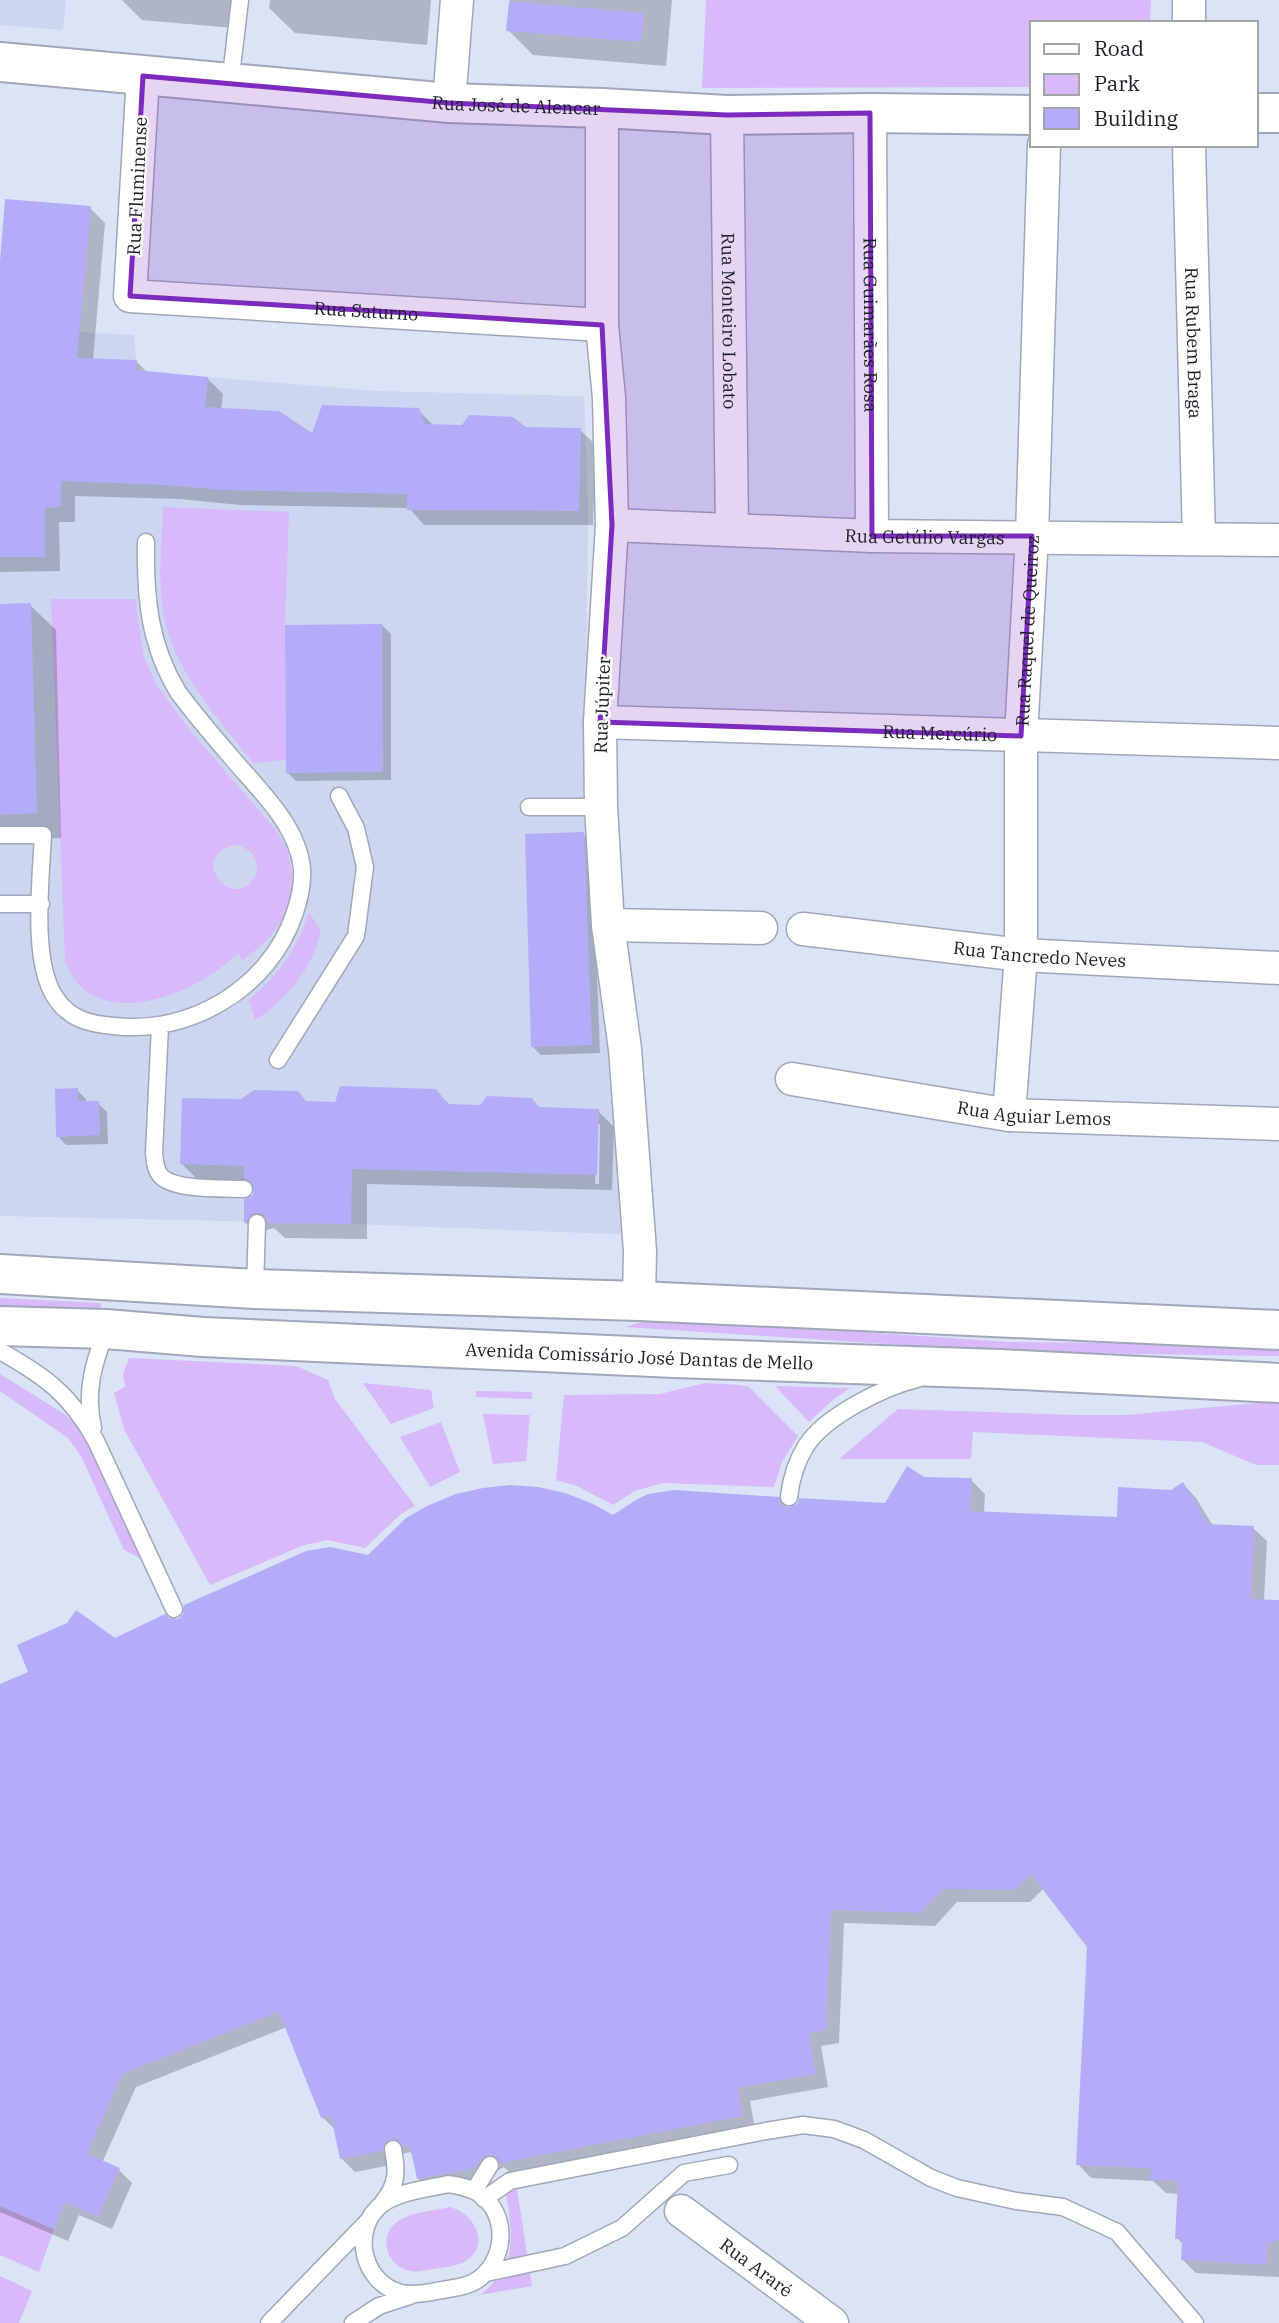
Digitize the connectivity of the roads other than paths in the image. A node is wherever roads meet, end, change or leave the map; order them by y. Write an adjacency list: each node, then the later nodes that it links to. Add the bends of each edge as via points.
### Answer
1 (240, 0): 7 (lane)
2 (457, 0): 8 (street)
3 (1189, 0): 4 (street)
4 (1189, 21)
5 (0, 62): 6 (main road, Rua José de Alencar)
6 (143, 76): 7 (main road, Rua José de Alencar); 17 (street, Rua Fluminense)
7 (230, 84): 8 (main road, Rua José de Alencar)
8 (449, 103): 9 (main road, Rua José de Alencar)
9 (602, 108): 13 (main road, Rua José de Alencar); 18 (street, Rua Júpiter)
10 (870, 113): 13 (main road, Rua José de Alencar); 14 (main road, Rua José de Alencar); 21 (street, Rua Guimarães Rosa)
11 (1258, 113): 12 (main road)
12 (1279, 113)
13 (727, 115): 20 (street, Rua Monteiro Lobato)
14 (1030, 115)
15 (1044, 147): 22 (street, Rua Raquel de Queiroz)
16 (1189, 147): 23 (street, Rua Rubem Braga)
17 (130, 296): 18 (street, Rua Saturno)
18 (602, 325): 19 (street, Rua Júpiter)
19 (612, 525): 20 (street, Rua Getúlio Vargas); 26 (street, Rua Júpiter)
20 (733, 529): 21 (street, Rua Getúlio Vargas)
21 (872, 536): 22 (street, Rua Getúlio Vargas)
22 (1032, 536): 23 (street, Rua Getúlio Vargas); 27 (street, Rua Raquel de Queiroz)
23 (1199, 539): 24 (street, Rua Getúlio Vargas)
24 (1279, 540)
25 (146, 542): 40 (lane, via 145,592 164,670 278,814 296,844 302,869 300,897 288,934 269,963 239,992 215,1007)
26 (600, 722): 27 (street, Rua Mercúrio); 31 (street, Rua Júpiter)
27 (1021, 736): 28 (street, Rua Mercúrio); 38 (street, Rua Raquel de Queiroz)
28 (1279, 743)
29 (339, 796): 41 (lane, via 356,828 365,867 356,936)
30 (529, 807): 31 (lane)
31 (601, 807): 35 (street, Rua Júpiter)
32 (0, 835): 34 (lane, via 43,835)
33 (0, 904): 34 (lane)
34 (41, 904): 40 (lane, via 41,956 46,978 67,1012 89,1023)
35 (608, 925): 36 (street); 49 (street, Rua Júpiter, via 625,1049 640,1251)
36 (761, 928)
37 (803, 929): 38 (street, Rua Tancredo Neves)
38 (1021, 955): 39 (street, Rua Tancredo Neves); 43 (street, Rua Raquel de Queiroz)
39 (1279, 968)
40 (160, 1026): 45 (lane, via 155,1166 161,1177 185,1186)
41 (278, 1060)
42 (792, 1079): 43 (street, Rua Aguiar Lemos)
43 (1010, 1115): 44 (street, Rua Aguiar Lemos)
44 (1279, 1124)
45 (244, 1189)
46 (257, 1223): 48 (lane)
47 (0, 1274): 48 (main road)
48 (268, 1290): 49 (main road); 51 (main road, via 255,1300 222,1306 138,1303 120,1308)
49 (639, 1301): 52 (main road)
50 (0, 1326): 51 (main road, Avenida Comissário José Dantas de Mello)
51 (106, 1329): 54 (main road, Avenida Comissário José Dantas de Mello, via 619,1356); 56 (lane, via 90,1380)
52 (1279, 1330)
53 (0, 1351): 56 (lane, via 69,1400)
54 (1000, 1369): 55 (main road, Avenida Comissário José Dantas de Mello); 57 (lane, via 908,1381 856,1403 807,1444)
55 (1279, 1383)
56 (96, 1440): 58 (lane)
57 (789, 1497)
58 (174, 1609)
59 (393, 2149): 63 (lane, via 398,2171 395,2184)
60 (490, 2165): 62 (lane)
61 (729, 2165): 65 (lane, via 684,2173 622,2228 565,2256)
62 (479, 2195): 63 (lane, via 448,2184 394,2197); 65 (lane, via 493,2208 500,2224 501,2242); 70 (lane, via 510,2181 766,2131 803,2125 834,2129 957,2188 1063,2207 1117,2232)
63 (376, 2211): 66 (lane, via 365,2232 367,2263 387,2287); 67 (lane)
64 (681, 2211): 69 (street, Rua Araré)
65 (486, 2273): 66 (lane, via 472,2284)
66 (417, 2295): 68 (lane, via 379,2306)
67 (269, 2323)
68 (353, 2323)
69 (832, 2323)
70 (1195, 2323)

